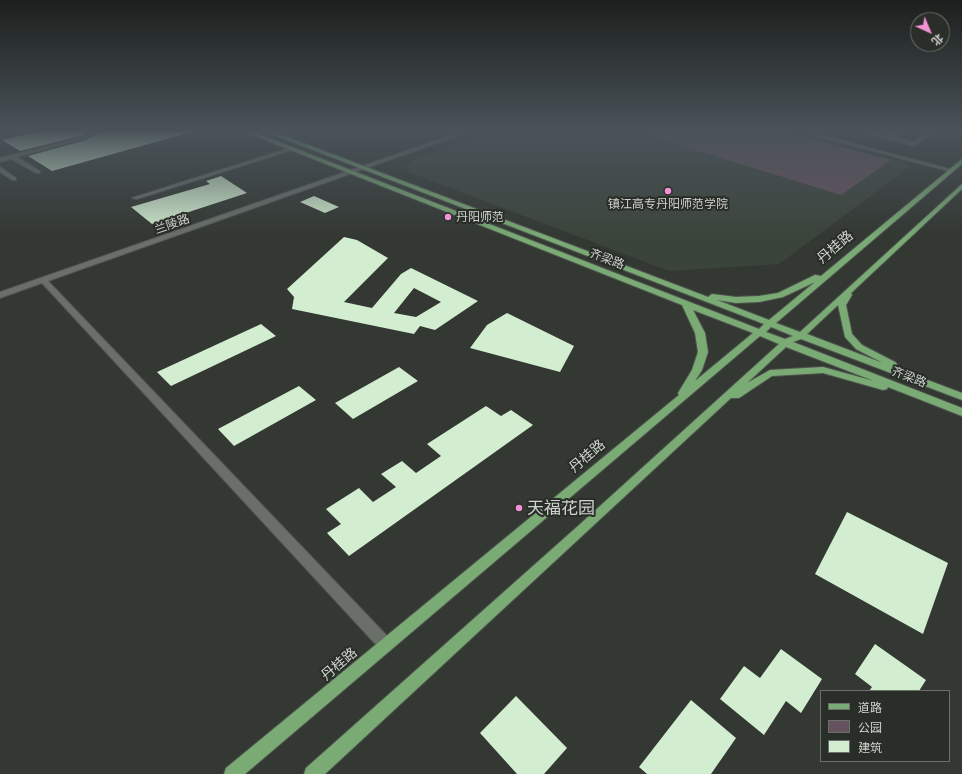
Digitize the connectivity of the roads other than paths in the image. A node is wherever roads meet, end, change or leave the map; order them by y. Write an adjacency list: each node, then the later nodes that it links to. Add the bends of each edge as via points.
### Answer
1 (28, 166): 9 (street)
2 (237, 166): 13 (street)
3 (335, 166): 10 (main road, 齐梁路)
4 (360, 166): 10 (street, 兰陵路); 18 (main road, 齐梁路)
5 (935, 166): 8 (street)
6 (955, 166): 8 (main road, 丹桂路)
7 (0, 169): 11 (street)
8 (950, 170): 14 (main road, 丹桂路)
9 (38, 172)
10 (352, 173): 15 (street, 兰陵路); 19 (main road, 齐梁路)
11 (14, 179)
12 (962, 186): 16 (main road)
13 (135, 198)
14 (828, 272): 18 (main road, via 780,295 736,300); 20 (main road, 丹桂路)
15 (43, 280): 17 (street, 兰陵路); 30 (street)
16 (853, 287): 22 (main road); 24 (main road, via 842,304 848,335 859,347)
17 (0, 295)
18 (698, 296): 20 (main road, 齐梁路)
19 (685, 304): 21 (main road, 齐梁路); 27 (main road, via 700,333 703,352 697,370)
20 (770, 323): 21 (main road, 丹桂路); 22 (main road, 齐梁路)
21 (759, 333): 23 (main road, 齐梁路); 27 (main road, 丹桂路)
22 (800, 335): 23 (main road); 24 (main road, 齐梁路)
23 (785, 343): 25 (main road, 齐梁路); 29 (main road)
24 (927, 383): 26 (main road, 齐梁路)
25 (914, 393): 28 (main road, 齐梁路); 29 (main road, via 874,385 823,370 770,373)
26 (962, 397)
27 (678, 401): 30 (main road, 丹桂路)
28 (962, 412)
29 (707, 415): 32 (main road)
30 (386, 645): 31 (main road, 丹桂路)
31 (232, 774)
32 (312, 774)

